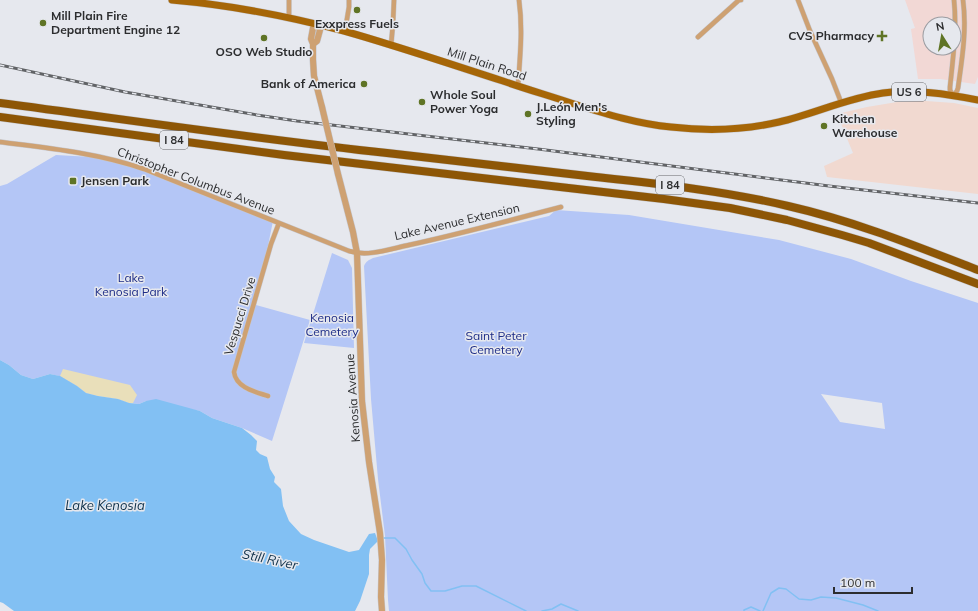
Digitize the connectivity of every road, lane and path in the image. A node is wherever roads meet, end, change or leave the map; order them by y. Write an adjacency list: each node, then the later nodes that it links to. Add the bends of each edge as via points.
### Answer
1 (172, 0): 10 (main road, Mill Plain Road / US 6, via 241,8)
2 (289, 0): 10 (street)
3 (349, 0): 12 (street)
4 (394, 0): 14 (street)
5 (519, 0): 15 (street, via 521,31)
6 (739, 0): 13 (street)
7 (798, 0): 19 (street)
8 (954, 0): 16 (street, via 956,18 950,87)
9 (963, 0): 16 (street, via 963,50 958,88)
10 (289, 18): 11 (main road, Mill Plain Road / US 6)
11 (316, 24): 12 (main road, Mill Plain Road / US 6); 24 (street, Kenosia Avenue, bridge, via 312,28 311,39 314,76 353,232)
12 (345, 32): 14 (main road, Mill Plain Road / US 6)
13 (698, 37)
14 (391, 46): 15 (main road, Mill Plain Road / US 6)
15 (518, 86): 19 (main road, Mill Plain Road / US 6, via 612,116 651,125 710,129 764,125)
16 (953, 96): 17 (main road, US 6); 19 (main road, US 6, via 894,92)
17 (978, 100)
18 (0, 102): 25 (highway, I 84, via 275,140 670,185 732,195 789,206 845,221)
19 (841, 102)
20 (0, 117): 26 (highway, I 84, via 284,155 730,208 842,235)
21 (0, 142): 23 (street, Christopher Columbus Avenue, via 80,153 121,162)
22 (561, 207): 24 (street, Lake Avenue Extension, via 419,243)
23 (279, 223): 24 (street, Christopher Columbus Avenue); 27 (street, Vespucci Drive, via 234,372 237,381 242,385)
24 (356, 254): 28 (street, Kenosia Avenue, via 364,422 382,546)
25 (978, 270)
26 (978, 284)
27 (268, 396)
28 (382, 611)

